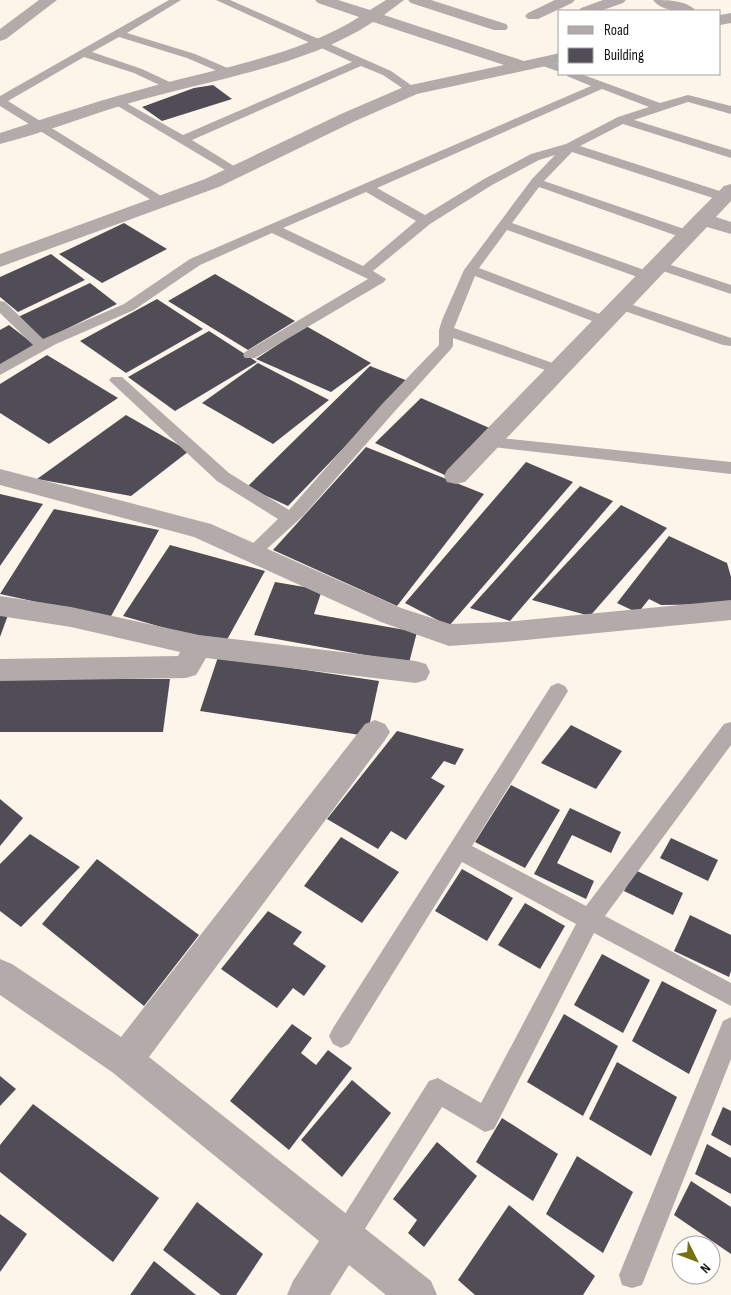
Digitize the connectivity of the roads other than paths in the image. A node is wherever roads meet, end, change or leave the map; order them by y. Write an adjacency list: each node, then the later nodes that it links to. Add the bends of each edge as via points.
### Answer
1 (49, 0): 16 (street)
2 (176, 0): 15 (lane)
3 (221, 0): 17 (lane)
4 (323, 0): 12 (street)
5 (396, 0): 12 (street)
6 (416, 0): 14 (street)
7 (567, 0): 13 (street)
8 (618, 0): 10 (street)
9 (661, 0): 11 (street)
10 (589, 10)
11 (686, 10)
12 (372, 16): 17 (street); 22 (street)
13 (533, 16)
14 (500, 27)
15 (116, 33): 18 (lane); 24 (lane, via 191,56)
16 (0, 36)
17 (318, 44): 20 (lane); 24 (street)
18 (83, 53): 27 (lane, via 138,71); 29 (lane)
19 (558, 58): 21 (street)
20 (361, 62): 28 (lane, via 387,73); 36 (lane)
21 (541, 62): 22 (street); 23 (lane)
22 (523, 66): 28 (street)
23 (558, 68)
24 (228, 72): 27 (street)
25 (574, 75): 26 (lane)
26 (602, 86): 31 (lane); 41 (lane)
27 (172, 87): 30 (street)
28 (412, 90): 39 (street)
29 (0, 101): 34 (lane)
30 (117, 102): 34 (street); 36 (lane)
31 (660, 107): 32 (lane, via 688,98); 33 (lane)
32 (731, 110)
33 (622, 120): 37 (lane); 38 (lane)
34 (41, 125): 35 (street); 43 (lane)
35 (0, 139)
36 (183, 140): 39 (lane)
37 (570, 147): 40 (lane); 42 (lane); 44 (lane, via 535,157)
38 (731, 154)
39 (236, 171): 43 (street)
40 (536, 182): 45 (lane); 46 (lane)
41 (366, 187): 44 (lane); 47 (lane)
42 (728, 193): 46 (street)
43 (161, 202): 49 (street)
44 (426, 221): 52 (lane)
45 (505, 225): 50 (lane); 51 (lane)
46 (695, 227): 48 (street); 51 (street)
47 (272, 228): 52 (lane); 59 (lane, via 195,262 129,307)
48 (731, 228)
49 (0, 262)
50 (471, 270): 56 (lane); 57 (lane)
51 (654, 271): 53 (lane); 55 (street)
52 (364, 272): 60 (lane, via 379,279)
53 (731, 290)
54 (0, 305): 59 (lane)
55 (621, 305): 56 (street); 58 (lane)
56 (606, 321): 62 (street)
57 (446, 330): 62 (lane); 68 (lane, via 446,346)
58 (728, 342)
59 (42, 346): 61 (lane)
60 (250, 355)
61 (0, 370)
62 (559, 370): 64 (street)
63 (118, 380): 68 (lane, via 223,477)
64 (490, 442): 65 (lane); 66 (street)
65 (731, 468)
66 (456, 476)
67 (0, 477): 69 (street, via 202,530)
68 (289, 518): 69 (lane)
69 (252, 553): 71 (street, via 391,614 449,635)
70 (0, 606): 72 (street, via 71,617)
71 (731, 610)
72 (199, 646): 73 (street, via 186,667); 74 (street)
73 (0, 670)
74 (416, 672)
75 (558, 691): 78 (lane)
76 (731, 730): 79 (lane)
77 (375, 732): 84 (street)
78 (458, 849): 79 (lane); 83 (lane)
79 (590, 920): 81 (lane); 85 (lane, via 485,1120 438,1090)
80 (0, 975): 84 (street)
81 (731, 995)
82 (731, 1029): 86 (lane)
83 (341, 1036)
84 (125, 1060): 85 (street)
85 (345, 1237): 87 (street); 88 (street)
86 (632, 1275)
87 (307, 1295)
88 (417, 1295)

